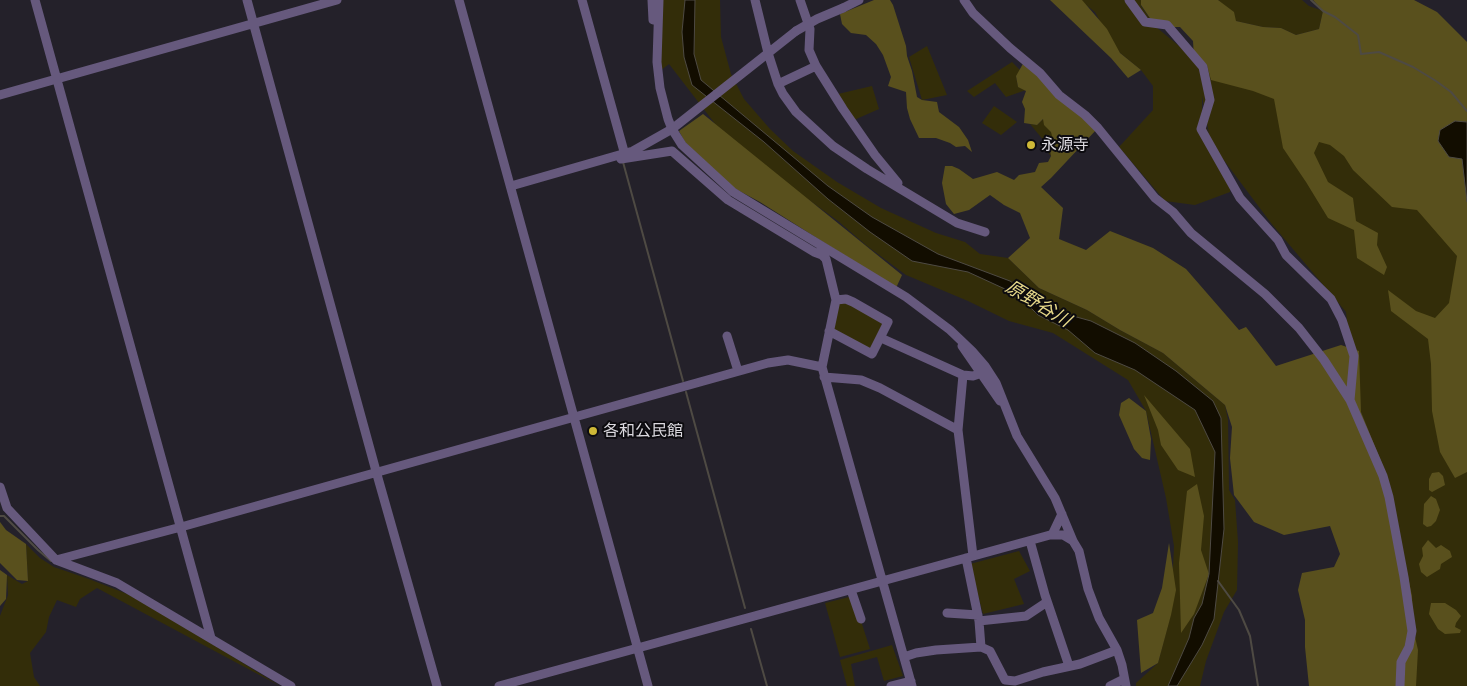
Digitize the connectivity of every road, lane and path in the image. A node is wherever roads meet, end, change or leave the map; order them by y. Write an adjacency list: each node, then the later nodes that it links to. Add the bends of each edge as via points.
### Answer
1 (35, 0): 17 (street)
2 (247, 0): 13 (street)
3 (337, 0): 13 (street)
4 (459, 0): 23 (street)
5 (582, 0): 21 (street)
6 (652, 0): 15 (street)
7 (659, 0): 15 (street)
8 (755, 0): 14 (street)
9 (800, 0): 16 (street, via 810,29 810,50)
10 (859, 0): 14 (street, bridge, via 796,31)
11 (964, 0): 38 (street, via 1059,95 1098,128 1155,198 1299,328)
12 (1129, 0): 38 (street, via 1145,22 1167,25 1202,66 1210,100 1201,129 1240,198 1278,240 1286,255 1331,299 1354,356)
13 (253, 24): 17 (street); 42 (street)
14 (768, 53): 18 (street); 20 (street)
15 (657, 62): 20 (street, via 660,88)
16 (816, 66): 18 (street); 24 (street, via 875,155)
17 (57, 79): 19 (street); 46 (street)
18 (778, 84): 24 (street, via 796,112 833,146)
19 (0, 95)
20 (673, 128): 21 (street); 25 (street, via 682,145 705,168 733,192)
21 (624, 155): 22 (street)
22 (612, 158): 23 (street); 27 (street, via 618,160 672,151 728,200)
23 (511, 186): 40 (street)
24 (905, 191): 26 (street, via 957,223)
25 (757, 206): 27 (street, via 778,225); 30 (street, via 906,297)
26 (985, 232)
27 (822, 255): 28 (street, via 826,258)
28 (836, 300): 29 (street); 32 (street, via 846,299 888,322)
29 (830, 331): 32 (street, via 872,354); 33 (street)
30 (955, 335): 35 (street); 39 (street, via 985,366 996,383)
31 (727, 336): 34 (street)
32 (881, 338): 36 (street)
33 (822, 367): 34 (street, via 779,360); 37 (street)
34 (738, 371): 40 (street)
35 (979, 374): 36 (street); 39 (street)
36 (963, 375): 41 (street)
37 (824, 377): 41 (street, via 861,380); 52 (street)
38 (1350, 400): 72 (street, via 1383,476 1404,577 1412,631 1409,647 1401,662)
39 (1007, 412): 45 (street, via 1017,436)
40 (574, 416): 42 (street); 60 (street)
41 (958, 430): 50 (street, via 964,463)
42 (376, 471): 46 (street); 67 (street)
43 (0, 487): 44 (street)
44 (3, 508): 51 (street)
45 (1062, 514): 47 (street); 48 (street)
46 (181, 527): 51 (street); 58 (street)
47 (1052, 535): 48 (street, via 1063,535); 49 (street)
48 (1073, 541): 61 (street, via 1099,618)
49 (1030, 542): 50 (street); 54 (street)
50 (970, 557): 52 (street); 57 (street)
51 (56, 560): 58 (street, via 117,582)
52 (882, 581): 53 (street); 62 (street)
53 (851, 590): 56 (street); 60 (street)
54 (1047, 602): 57 (street, via 1026,616); 63 (street)
55 (947, 613): 57 (street)
56 (860, 618)
57 (978, 618): 59 (street)
58 (211, 638): 66 (street)
59 (981, 647): 62 (street); 63 (street, via 990,651 1005,680 1016,681)
60 (638, 648): 68 (street); 69 (street)
61 (1117, 650): 63 (street); 65 (street)
62 (904, 657): 64 (street)
63 (1069, 666)
64 (911, 683): 70 (street)
65 (1125, 683): 71 (street)
66 (291, 686)
67 (437, 686)
68 (499, 686)
69 (648, 686)
70 (891, 686)
71 (1110, 686)
72 (1400, 686)

